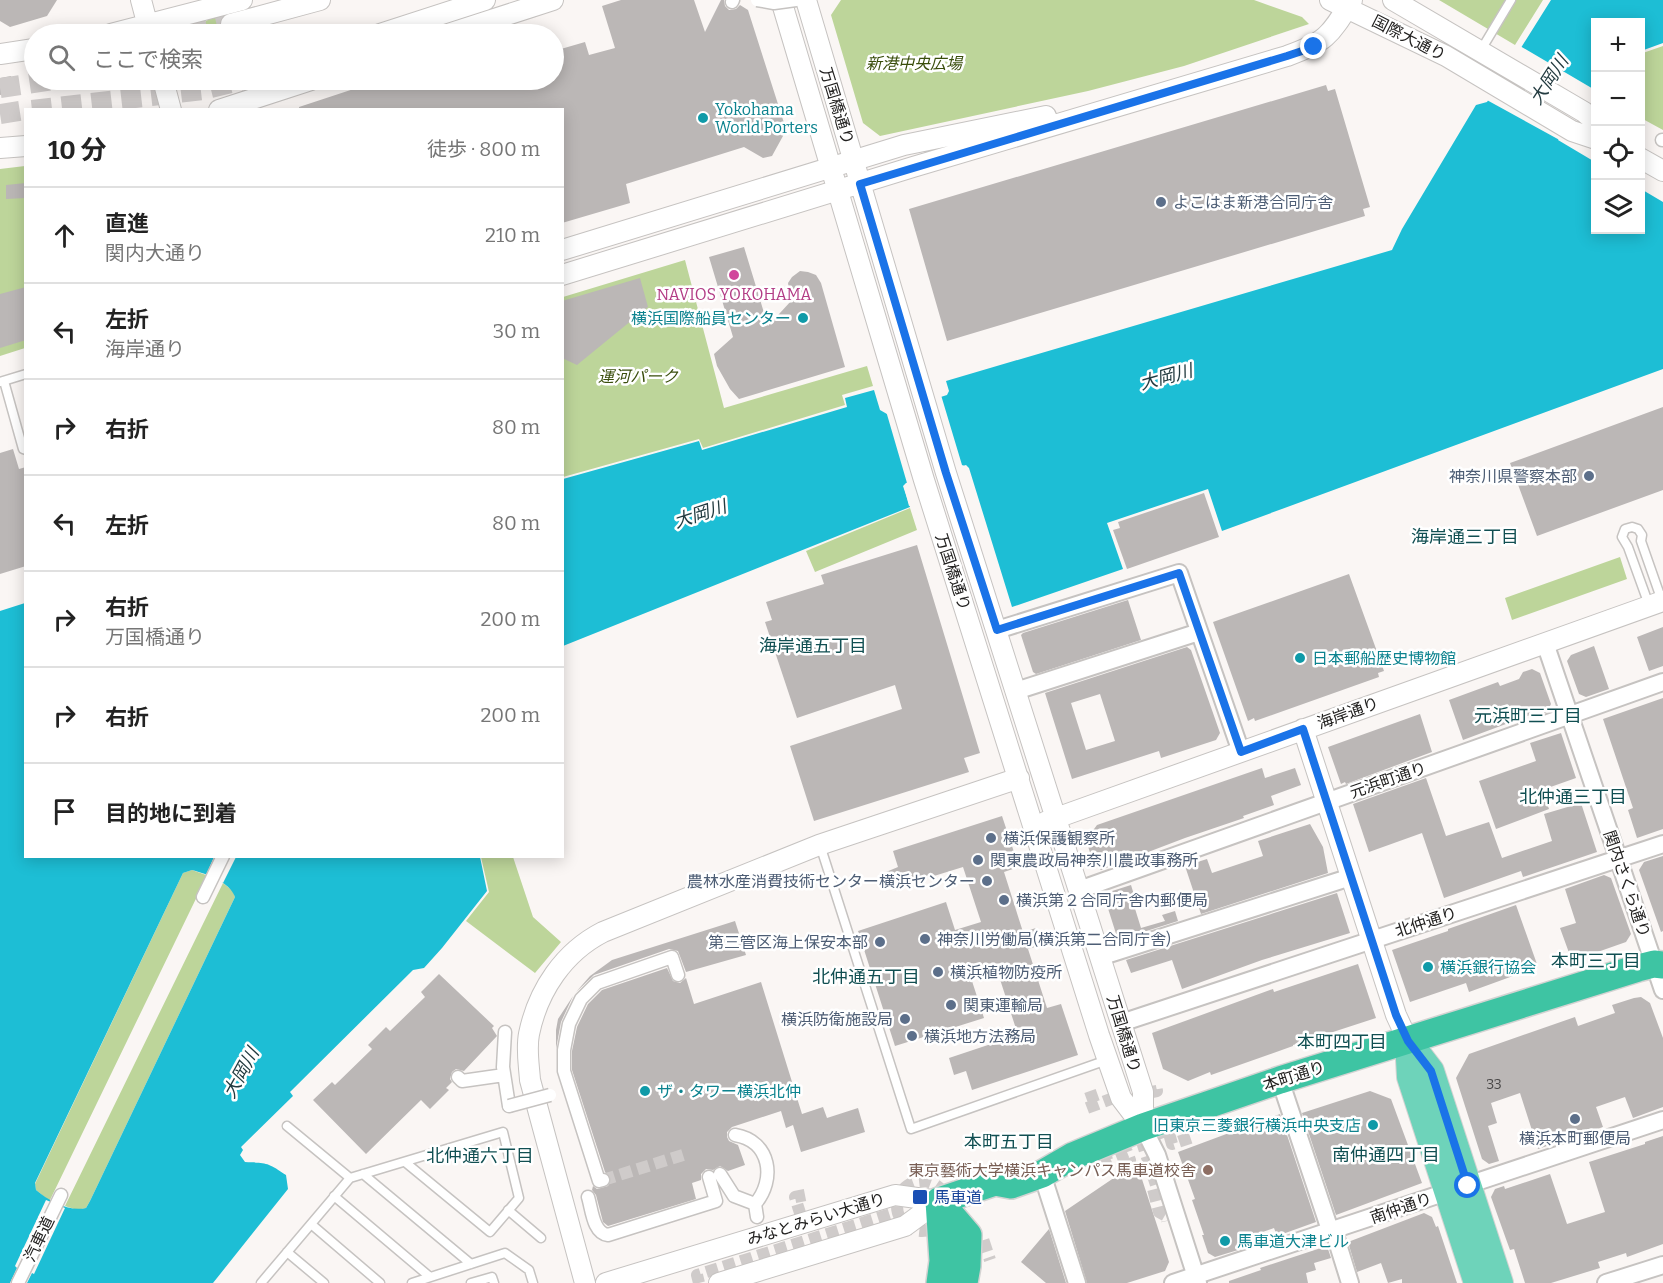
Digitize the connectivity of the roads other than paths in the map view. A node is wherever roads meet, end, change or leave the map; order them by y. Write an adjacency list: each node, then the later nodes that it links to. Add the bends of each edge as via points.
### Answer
1 (141, 0): 13 (street)
2 (242, 0): 14 (street)
3 (320, 0): 15 (street)
4 (485, 0): 16 (street)
5 (553, 0): 17 (street)
6 (757, 0): 8 (street, bridge)
7 (781, 0): 32 (street, 万国橋通り)
8 (796, 0)
9 (806, 0): 31 (street, 万国橋通り)
10 (1393, 0): 20 (street)
11 (1511, 0): 20 (lane)
12 (1343, 3): 23 (street, via 1326,38 1314,47); 27 (street, 国際大通り, via 1446,56 1572,131)
13 (147, 24)
14 (168, 24)
15 (231, 24)
16 (412, 24)
17 (479, 24)
18 (24, 50): 19 (street)
19 (0, 54)
20 (1489, 56): 26 (street)
21 (166, 90): 24 (street)
22 (280, 90): 25 (street)
23 (1152, 97): 31 (street, via 904,145); 34 (street)
24 (170, 108)
25 (225, 108)
26 (1590, 117)
27 (1591, 137)
28 (24, 146): 29 (street)
29 (0, 148)
30 (1645, 160): 33 (street)
31 (854, 161): 32 (street); 34 (street, 万国橋通り)
32 (831, 168): 35 (street, 万国橋通り); 36 (street)
33 (1663, 171)
34 (860, 184): 35 (street); 42 (street, 万国橋通り)
35 (838, 190): 37 (street); 50 (street, 万国橋通り)
36 (564, 249)
37 (564, 274)
38 (24, 375): 39 (lane)
39 (2, 382): 40 (lane)
40 (24, 449)
41 (1658, 602): 41 (lane, via 1622,537 1625,529 1632,526 1642,535); 44 (street, 海岸通り)
42 (997, 630): 43 (street, via 1179,573); 46 (street, 万国橋通り)
43 (1199, 632): 46 (street); 49 (street)
44 (1545, 643): 47 (street, 関内さくら通り); 48 (street, 海岸通り)
45 (1663, 682): 47 (street, 元浜町通り)
46 (1016, 691): 52 (street, 万国橋通り)
47 (1570, 715): 51 (street, 元浜町通り); 57 (street, 関内さくら通り)
48 (1303, 729): 49 (street, 海岸通り); 51 (street)
49 (1241, 752): 52 (street, 海岸通り)
50 (1018, 778): 53 (street, 万国橋通り); 55 (street)
51 (1326, 801): 58 (street); 59 (street, 元浜町通り)
52 (1057, 818): 53 (street, 海岸通り); 59 (street, 万国橋通り)
53 (1034, 825): 69 (street, 万国橋通り)
54 (1663, 844): 57 (street, 北仲通り)
55 (819, 845): 69 (lane, via 911,1129); 109 (street, via 603,932 579,947 549,982 529,1035 530,1080)
56 (223, 858): 60 (street)
57 (1618, 859): 61 (street, 北仲通り); 63 (street, 関内さくら通り)
58 (1351, 876): 61 (street); 62 (street)
59 (1079, 890): 62 (street, 万国橋通り)
60 (203, 897)
61 (1372, 940): 66 (street, 北仲通り); 68 (street)
62 (1100, 957): 66 (street, 万国橋通り)
63 (1660, 961): 65 (street, 関内さくら通り); 68 (highway, 本町通り)
64 (678, 975): 73 (street, via 672,957 597,983 581,999 568,1024 564,1050)
65 (1663, 990)
66 (1121, 1023): 76 (street, 万国橋通り, via 1143,1092)
67 (505, 1032): 70 (street)
68 (1408, 1041): 72 (highway, 本町通り); 85 (main road, via 1431,1071)
69 (1108, 1060): 76 (street, 万国橋通り, via 1121,1098)
70 (504, 1075): 71 (street, via 462,1081); 73 (street, bridge, via 509,1106)
71 (458, 1077)
72 (1280, 1080): 76 (highway, 本町通り); 94 (street)
73 (569, 1089): 83 (street, via 599,1181)
74 (1663, 1120): 85 (street, 南仲通り)
75 (287, 1126): 82 (lane)
76 (1143, 1127): 78 (highway, 本町通り); 100 (street, via 1157,1155)
77 (735, 1135): 88 (street, via 756,1143 763,1154 768,1181 756,1210)
78 (1073, 1155): 81 (highway, 本町通り); 84 (highway, 本町通り, via 1057,1149 1005,1169)
79 (405, 1162): 80 (lane); 92 (lane, via 490,1232); 92 (lane, via 503,1132 519,1197)
80 (363, 1174): 82 (lane); 97 (lane)
81 (1042, 1174): 84 (highway, 本町通り, via 1011,1185); 114 (street)
82 (350, 1178): 87 (lane)
83 (603, 1180)
84 (995, 1182): 91 (highway, 本町通り)
85 (1458, 1190): 94 (street, 南仲通り); 117 (main road); 118 (main road)
86 (61, 1195): 102 (street, 汽車道)
87 (334, 1196): 93 (lane); 99 (lane)
88 (734, 1196): 90 (street); 90 (street, via 715,1175)
89 (588, 1197): 90 (street, via 597,1229 608,1235)
90 (716, 1201)
91 (939, 1201): 110 (street, みなとみらい大通り, via 895,1195); 111 (street, みなとみらい大通り, via 905,1226); 112 (highway); 113 (highway, via 968,1235)
92 (508, 1210): 95 (lane)
93 (311, 1224): 96 (lane); 104 (lane)
94 (1332, 1232): 100 (street, 南仲通り); 116 (street)
95 (541, 1238)
96 (287, 1252): 101 (lane); 103 (lane)
97 (471, 1264): 99 (lane); 108 (lane, via 505,1253 529,1270)
98 (1663, 1264): 119 (street)
99 (436, 1278): 105 (lane)
100 (1197, 1280): 115 (street, 南仲通り)
101 (264, 1282)
102 (18, 1283)
103 (324, 1283)
104 (380, 1283)
105 (412, 1283)
106 (471, 1283): 107 (lane, via 492,1277)
107 (494, 1283)
108 (533, 1283)
109 (585, 1283)
110 (606, 1283)
111 (718, 1283)
112 (940, 1283)
113 (964, 1283)
114 (1077, 1283)
115 (1173, 1283)
116 (1350, 1283)
117 (1477, 1283)
118 (1500, 1283)
119 (1606, 1283)

